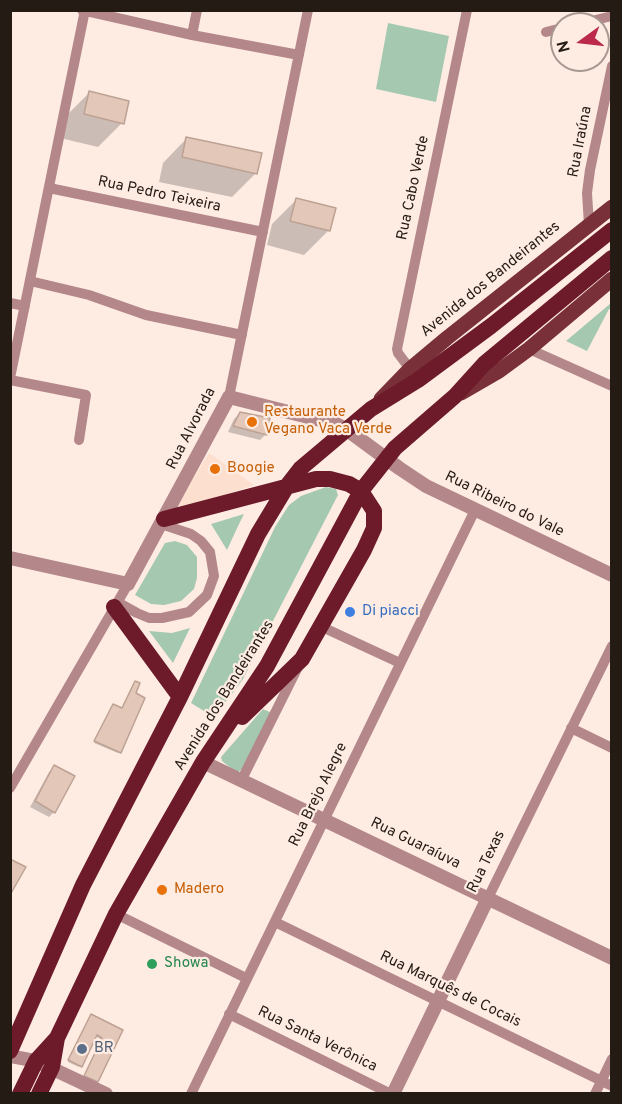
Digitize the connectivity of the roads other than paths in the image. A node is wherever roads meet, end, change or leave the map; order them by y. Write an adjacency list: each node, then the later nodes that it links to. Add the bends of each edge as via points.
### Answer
1 (197, 10): 7 (street)
2 (308, 10): 8 (street, Rua Alvorada)
3 (467, 10): 22 (street, Rua Cabo Verde, via 397,349)
4 (84, 11): 7 (street); 10 (street)
5 (550, 31): 6 (street)
6 (546, 32)
7 (192, 35): 8 (street)
8 (299, 55): 14 (street, Rua Alvorada)
9 (612, 66): 12 (street, Rua Iraúna, via 590,170)
10 (49, 188): 14 (street, Rua Pedro Teixeira); 17 (street)
11 (612, 207): 12 (main road, Avenida dos Bandeirantes)
12 (589, 225): 22 (main road, Avenida dos Bandeirantes)
13 (612, 230): 27 (highway, Avenida dos Bandeirantes, via 491,326)
14 (263, 232): 20 (street, Rua Alvorada)
15 (612, 258): 25 (highway, Avenida dos Bandeirantes, via 484,364)
16 (612, 279): 21 (main road, Avenida dos Bandeirantes)
17 (30, 281): 19 (street); 20 (street, via 89,295 146,315)
18 (10, 303): 19 (street)
19 (25, 306): 23 (street)
20 (242, 335): 26 (street, Rua Alvorada)
21 (537, 349): 24 (street); 25 (main road, Avenida dos Bandeirantes)
22 (410, 369): 27 (main road, Avenida dos Bandeirantes)
23 (10, 379): 29 (street, via 86,395)
24 (612, 386)
25 (455, 396): 30 (highway, Avenida dos Bandeirantes)
26 (229, 397): 28 (street); 34 (street, Rua Alvorada)
27 (371, 409): 28 (highway, Avenida dos Bandeirantes)
28 (346, 429): 30 (street); 31 (highway, Avenida dos Bandeirantes, via 301,468)
29 (79, 440)
30 (386, 458): 32 (highway, Avenida dos Bandeirantes); 33 (street, Rua Ribeiro do Vale, via 426,486)
31 (287, 486): 32 (highway, via 330,479); 34 (highway); 43 (highway, Avenida dos Bandeirantes, via 258,534)
32 (361, 491): 39 (highway, via 374,511 374,528); 45 (highway, Avenida dos Bandeirantes, via 267,666)
33 (475, 510): 36 (street, Rua Ribeiro do Vale); 42 (street, Rua Brejo Alegre)
34 (163, 522): 37 (street, Rua Alvorada); 38 (street, via 191,534 210,552 214,576 207,595 189,612 162,618)
35 (10, 558): 37 (street)
36 (612, 575)
37 (128, 584): 38 (street, Rua Alvorada)
38 (116, 605): 43 (highway); 49 (street, Rua Alvorada)
39 (320, 626): 41 (highway); 42 (street)
40 (612, 646): 44 (street, Rua Texas)
41 (302, 659): 45 (highway); 48 (street)
42 (400, 663): 50 (street, Rua Brejo Alegre)
43 (180, 697): 58 (highway, Avenida dos Bandeirantes, via 83,885)
44 (572, 728): 46 (street); 51 (street, Rua Texas)
45 (218, 740): 47 (highway, Avenida dos Bandeirantes)
46 (612, 748)
47 (203, 762): 48 (street, Rua Guaraíuva); 52 (highway, Avenida dos Bandeirantes)
48 (242, 779): 50 (street, Rua Guaraíuva)
49 (10, 788)
50 (324, 818): 51 (street, Rua Guaraíuva); 53 (street, Rua Brejo Alegre)
51 (488, 898): 54 (street, Rua Guaraíuva); 56 (street, Rua Texas)
52 (116, 914): 55 (street); 60 (highway, Avenida dos Bandeirantes)
53 (274, 922): 55 (street, Rua Brejo Alegre); 56 (street, Rua Marquês de Cocais)
54 (612, 958)
55 (246, 978): 57 (street, Rua Brejo Alegre)
56 (438, 1001): 61 (street, Rua Marquês de Cocais); 67 (street, Rua Texas)
57 (229, 1014): 66 (street, Rua Brejo Alegre); 67 (street, Rua Santa Verônica)
58 (10, 1054): 60 (street)
59 (612, 1059): 61 (street)
60 (44, 1064): 63 (highway, Avenida dos Bandeirantes); 64 (highway, Avenida dos Bandeirantes); 65 (street)
61 (601, 1081): 62 (street, Rua Marquês de Cocais); 68 (street)
62 (612, 1086)
63 (20, 1094)
64 (39, 1094)
65 (106, 1094)
66 (191, 1094)
67 (392, 1094)
68 (595, 1094)

